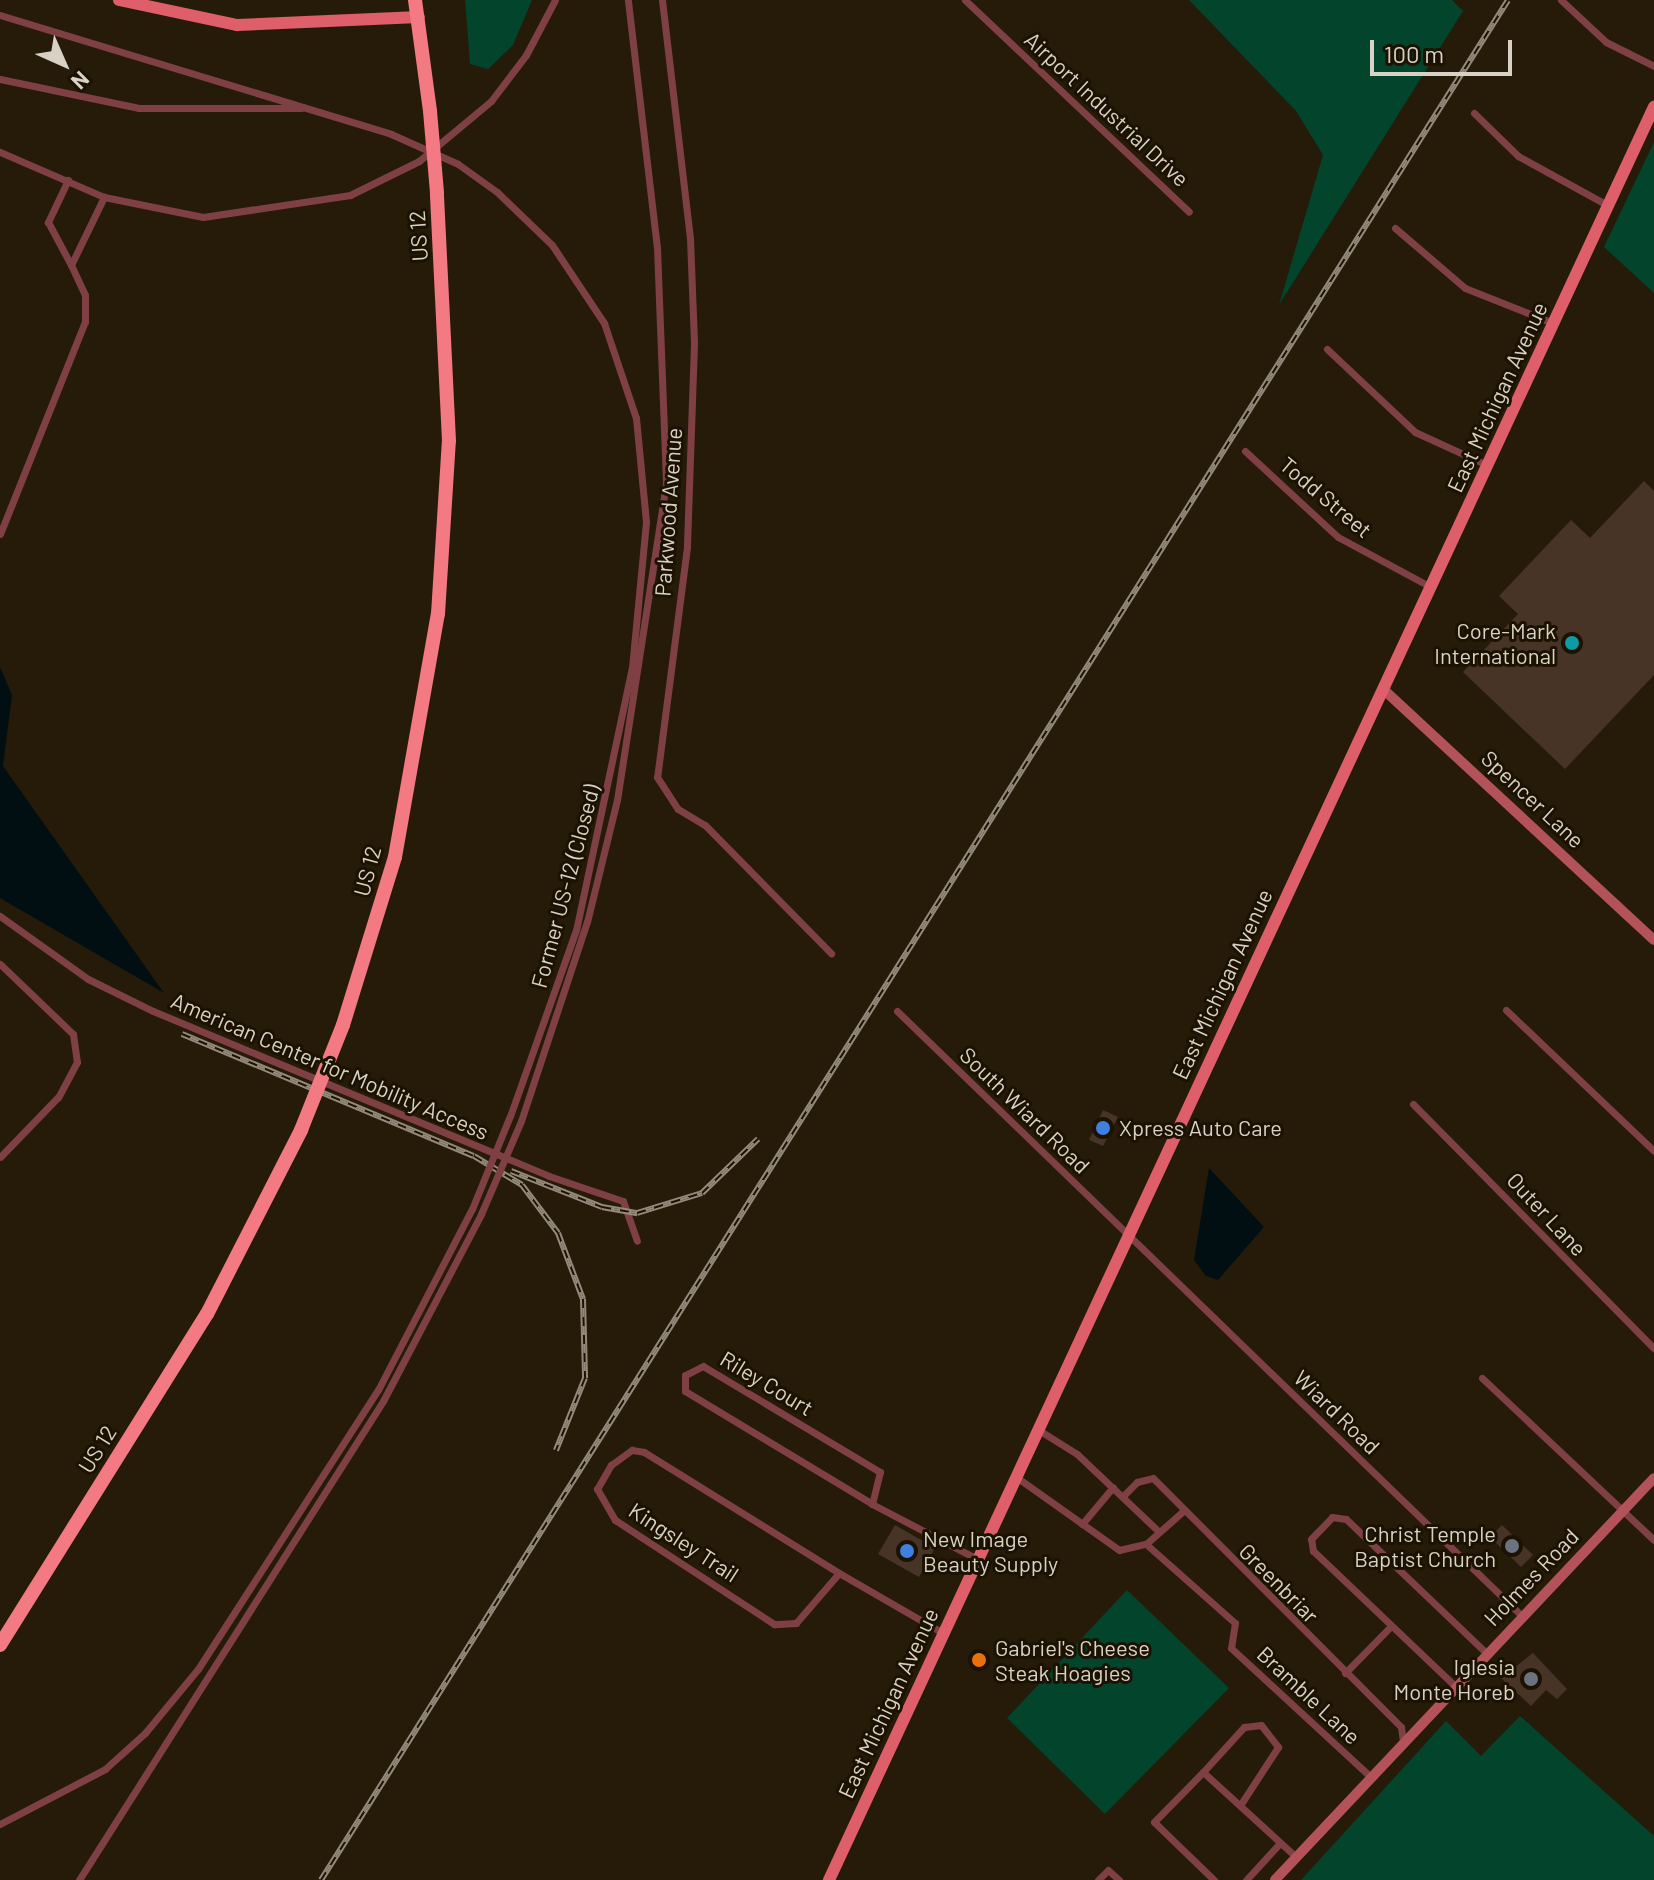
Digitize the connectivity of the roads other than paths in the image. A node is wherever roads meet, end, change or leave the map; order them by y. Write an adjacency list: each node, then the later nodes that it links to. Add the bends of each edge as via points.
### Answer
1 (119, 0): 10 (main road, via 175,16 250,26)
2 (415, 0): 10 (highway, US 12 / US 12)
3 (422, 0): 10 (highway, US 12 / US 12)
4 (555, 0): 18 (street, bridge, via 526,55 491,101 419,161 350,195 203,217)
5 (628, 0): 72 (street, bridge, via 657,248 666,482 617,800 583,936 521,1121 481,1214 383,1401)
6 (662, 0): 32 (street, Parkwood Avenue, via 689,224 694,344 687,547 657,777 678,809 705,825)
7 (965, 0): 20 (street, Airport Industrial Drive)
8 (1561, 0): 11 (street, via 1591,31)
9 (0, 15): 14 (street, Former US-12 (Closed))
10 (419, 17): 60 (highway, US 12 / US 12, bridge, via 437,193 449,427 438,614 395,857 343,1025 301,1130 207,1314)
11 (1654, 66)
12 (0, 79): 14 (street, via 139,108)
13 (1654, 107): 19 (main road, East Michigan Avenue)
14 (307, 108): 68 (street, Former US-12 (Closed), bridge, via 391,134 458,164 497,192 552,245 586,292 626,377 636,418 646,522 633,658 580,916 472,1209 378,1390 198,1669 105,1769)
15 (1474, 113): 19 (street, via 1518,156)
16 (0, 152): 17 (street)
17 (68, 180): 18 (street); 22 (street, via 48,222)
18 (104, 197): 22 (street)
19 (1607, 205): 23 (main road, East Michigan Avenue)
20 (1189, 212)
21 (1395, 228): 23 (street, via 1465,288)
22 (71, 265): 27 (street, via 85,295 85,322)
23 (1553, 323): 26 (main road, East Michigan Avenue)
24 (1327, 349): 26 (street, via 1415,432)
25 (1245, 451): 28 (street, Todd Street, via 1338,537)
26 (1487, 465): 28 (main road, East Michigan Avenue)
27 (0, 534)
28 (1431, 587): 29 (main road, East Michigan Avenue)
29 (1383, 689): 31 (main road, Spencer Lane); 39 (main road, East Michigan Avenue)
30 (0, 916): 40 (street, American Center for Mobility Access, via 88,979 153,1011 549,1176 623,1201)
31 (1654, 940)
32 (831, 953)
33 (0, 964): 38 (street, via 73,1034 77,1062 58,1097)
34 (1506, 1010): 37 (street)
35 (897, 1011): 39 (street, South Wiard Road)
36 (1413, 1104): 41 (street, Outer Lane)
37 (1654, 1151)
38 (0, 1157)
39 (1126, 1237): 43 (main road, East Michigan Avenue); 57 (street, Wiard Road)
40 (637, 1241)
41 (1654, 1348)
42 (1482, 1378): 50 (street)
43 (1037, 1428): 44 (main road, East Michigan Avenue); 46 (street)
44 (1015, 1476): 51 (street); 55 (main road, East Michigan Avenue)
45 (1654, 1478): 50 (main road, Holmes Road)
46 (1113, 1487): 47 (street); 51 (street)
47 (1123, 1496): 49 (street, Greenbriar, via 1137,1482 1153,1478); 52 (street)
48 (872, 1504): 48 (street, Riley Court, via 685,1391 685,1375 703,1366 880,1472); 55 (street, Riley Court)
49 (1182, 1512): 52 (street); 62 (street, Greenbriar)
50 (1620, 1514): 53 (street); 57 (main road, Holmes Road)
51 (1082, 1524): 54 (street, via 1119,1550)
52 (1157, 1530): 54 (street)
53 (1654, 1540)
54 (1146, 1544): 66 (street, Bramble Lane, via 1235,1623 1231,1648)
55 (977, 1559): 59 (main road, East Michigan Avenue)
56 (839, 1573): 56 (street, Kingsley Trail, via 644,1452 625,1453 597,1489 615,1520 637,1537 785,1629); 59 (street, Kingsley Trail)
57 (1521, 1615): 61 (main road, Holmes Road)
58 (1391, 1626): 61 (street, via 1313,1551 1311,1539 1332,1517 1346,1519); 62 (street); 63 (street)
59 (943, 1633): 73 (main road, East Michigan Avenue)
60 (0, 1645)
61 (1486, 1653): 63 (main road, Holmes Road)
62 (1345, 1673): 64 (street, Greenbriar, via 1401,1727)
63 (1455, 1686): 64 (main road, Holmes Road)
64 (1403, 1741): 66 (main road, Holmes Road)
65 (1203, 1772): 67 (street); 67 (street, via 1244,1727 1261,1725 1278,1747); 71 (street, via 1154,1822)
66 (1371, 1777): 70 (main road, Holmes Road)
67 (1241, 1804): 69 (street)
68 (0, 1824)
69 (1280, 1843): 70 (street); 78 (street)
70 (1296, 1857): 79 (main road, Holmes Road)
71 (1205, 1872): 76 (street); 77 (street)
72 (79, 1880)
73 (829, 1880)
74 (1098, 1880): 75 (street, via 1108,1870)
75 (1119, 1880)
76 (1198, 1880)
77 (1214, 1880)
78 (1246, 1880)
79 (1275, 1880)

